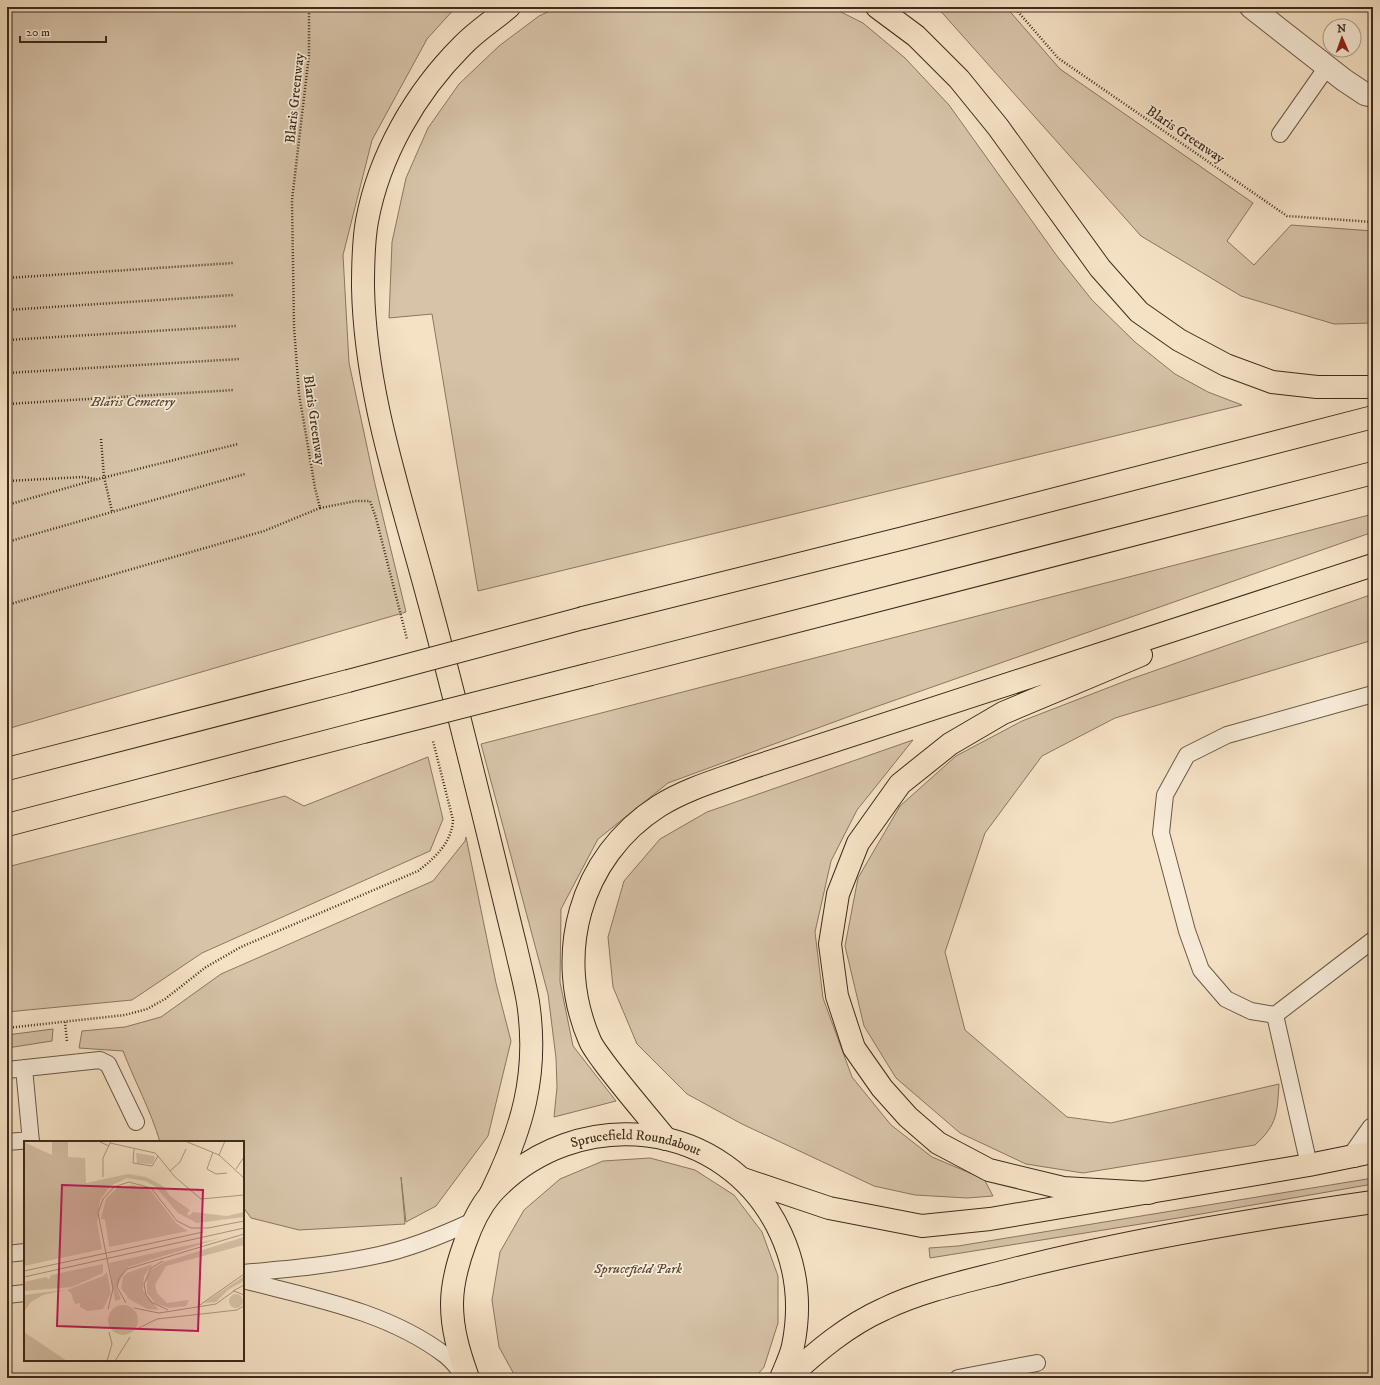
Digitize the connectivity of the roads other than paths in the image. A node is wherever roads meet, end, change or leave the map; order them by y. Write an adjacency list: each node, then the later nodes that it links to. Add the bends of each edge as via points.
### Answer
1 (509, 7): 29 (highway, via 463,45 427,85 400,129 380,172 366,222 363,264 364,323 381,422 435,625 528,1002 531,1042 529,1082 520,1125 506,1164)
2 (877, 7): 7 (highway, via 916,36 959,79 998,127 1100,268 1138,312 1179,340 1220,361 1272,382 1317,387)
3 (1251, 7): 4 (street)
4 (1327, 67): 5 (street); 6 (lane)
5 (1373, 96)
6 (1280, 134)
7 (1373, 387)
8 (1373, 417): 13 (highway, bridge, via 583,618)
9 (1373, 472): 14 (highway, bridge)
10 (1373, 565): 11 (highway)
11 (1277, 598): 21 (highway, via 748,769 688,791 658,807 632,828 608,853 588,888 576,923 573,979 590,1042); 28 (highway, via 1003,713 950,744 900,784 858,843 838,894 830,944 837,996 854,1048 882,1088 908,1117 938,1143 989,1170 1064,1188)
12 (1373, 694): 16 (lane, via 1227,735 1187,755 1165,795 1161,833 1187,931 1201,970 1226,999 1252,1011)
13 (7, 769)
14 (7, 825)
15 (1373, 940): 16 (lane)
16 (1275, 1015): 26 (lane)
17 (24, 1068): 18 (lane); 19 (lane, via 100,1060 108,1064); 23 (lane)
18 (7, 1070)
19 (136, 1122)
20 (1373, 1129): 25 (street)
21 (666, 1138): 27 (highway, Sprucefield Roundabout, via 707,1154); 29 (highway, Sprucefield Roundabout, via 626,1133 586,1138 548,1151 515,1173)
22 (24, 1141): 24 (lane)
23 (31, 1141)
24 (7, 1142)
25 (1363, 1154): 26 (highway)
26 (1309, 1165): 28 (highway)
27 (742, 1179): 28 (highway, via 829,1208 922,1226 990,1219); 40 (highway, Sprucefield Roundabout, via 771,1214 790,1256 798,1301 793,1346)
28 (1149, 1193)
29 (490, 1195): 31 (highway, Sprucefield Roundabout)
30 (1373, 1202): 41 (highway, via 1162,1237 1073,1255 913,1297 883,1309 858,1324 818,1350)
31 (474, 1221): 34 (lane, via 437,1238 380,1255 315,1266); 39 (highway, Sprucefield Roundabout, via 457,1264 452,1303 456,1342)
32 (24, 1252): 33 (lane)
33 (7, 1254)
34 (244, 1273)
35 (244, 1280): 39 (lane, via 364,1312 418,1336 447,1356)
36 (24, 1293): 37 (lane)
37 (7, 1295)
38 (1037, 1363): 42 (lane)
39 (467, 1378)
40 (781, 1378)
41 (788, 1378)
42 (958, 1378)

